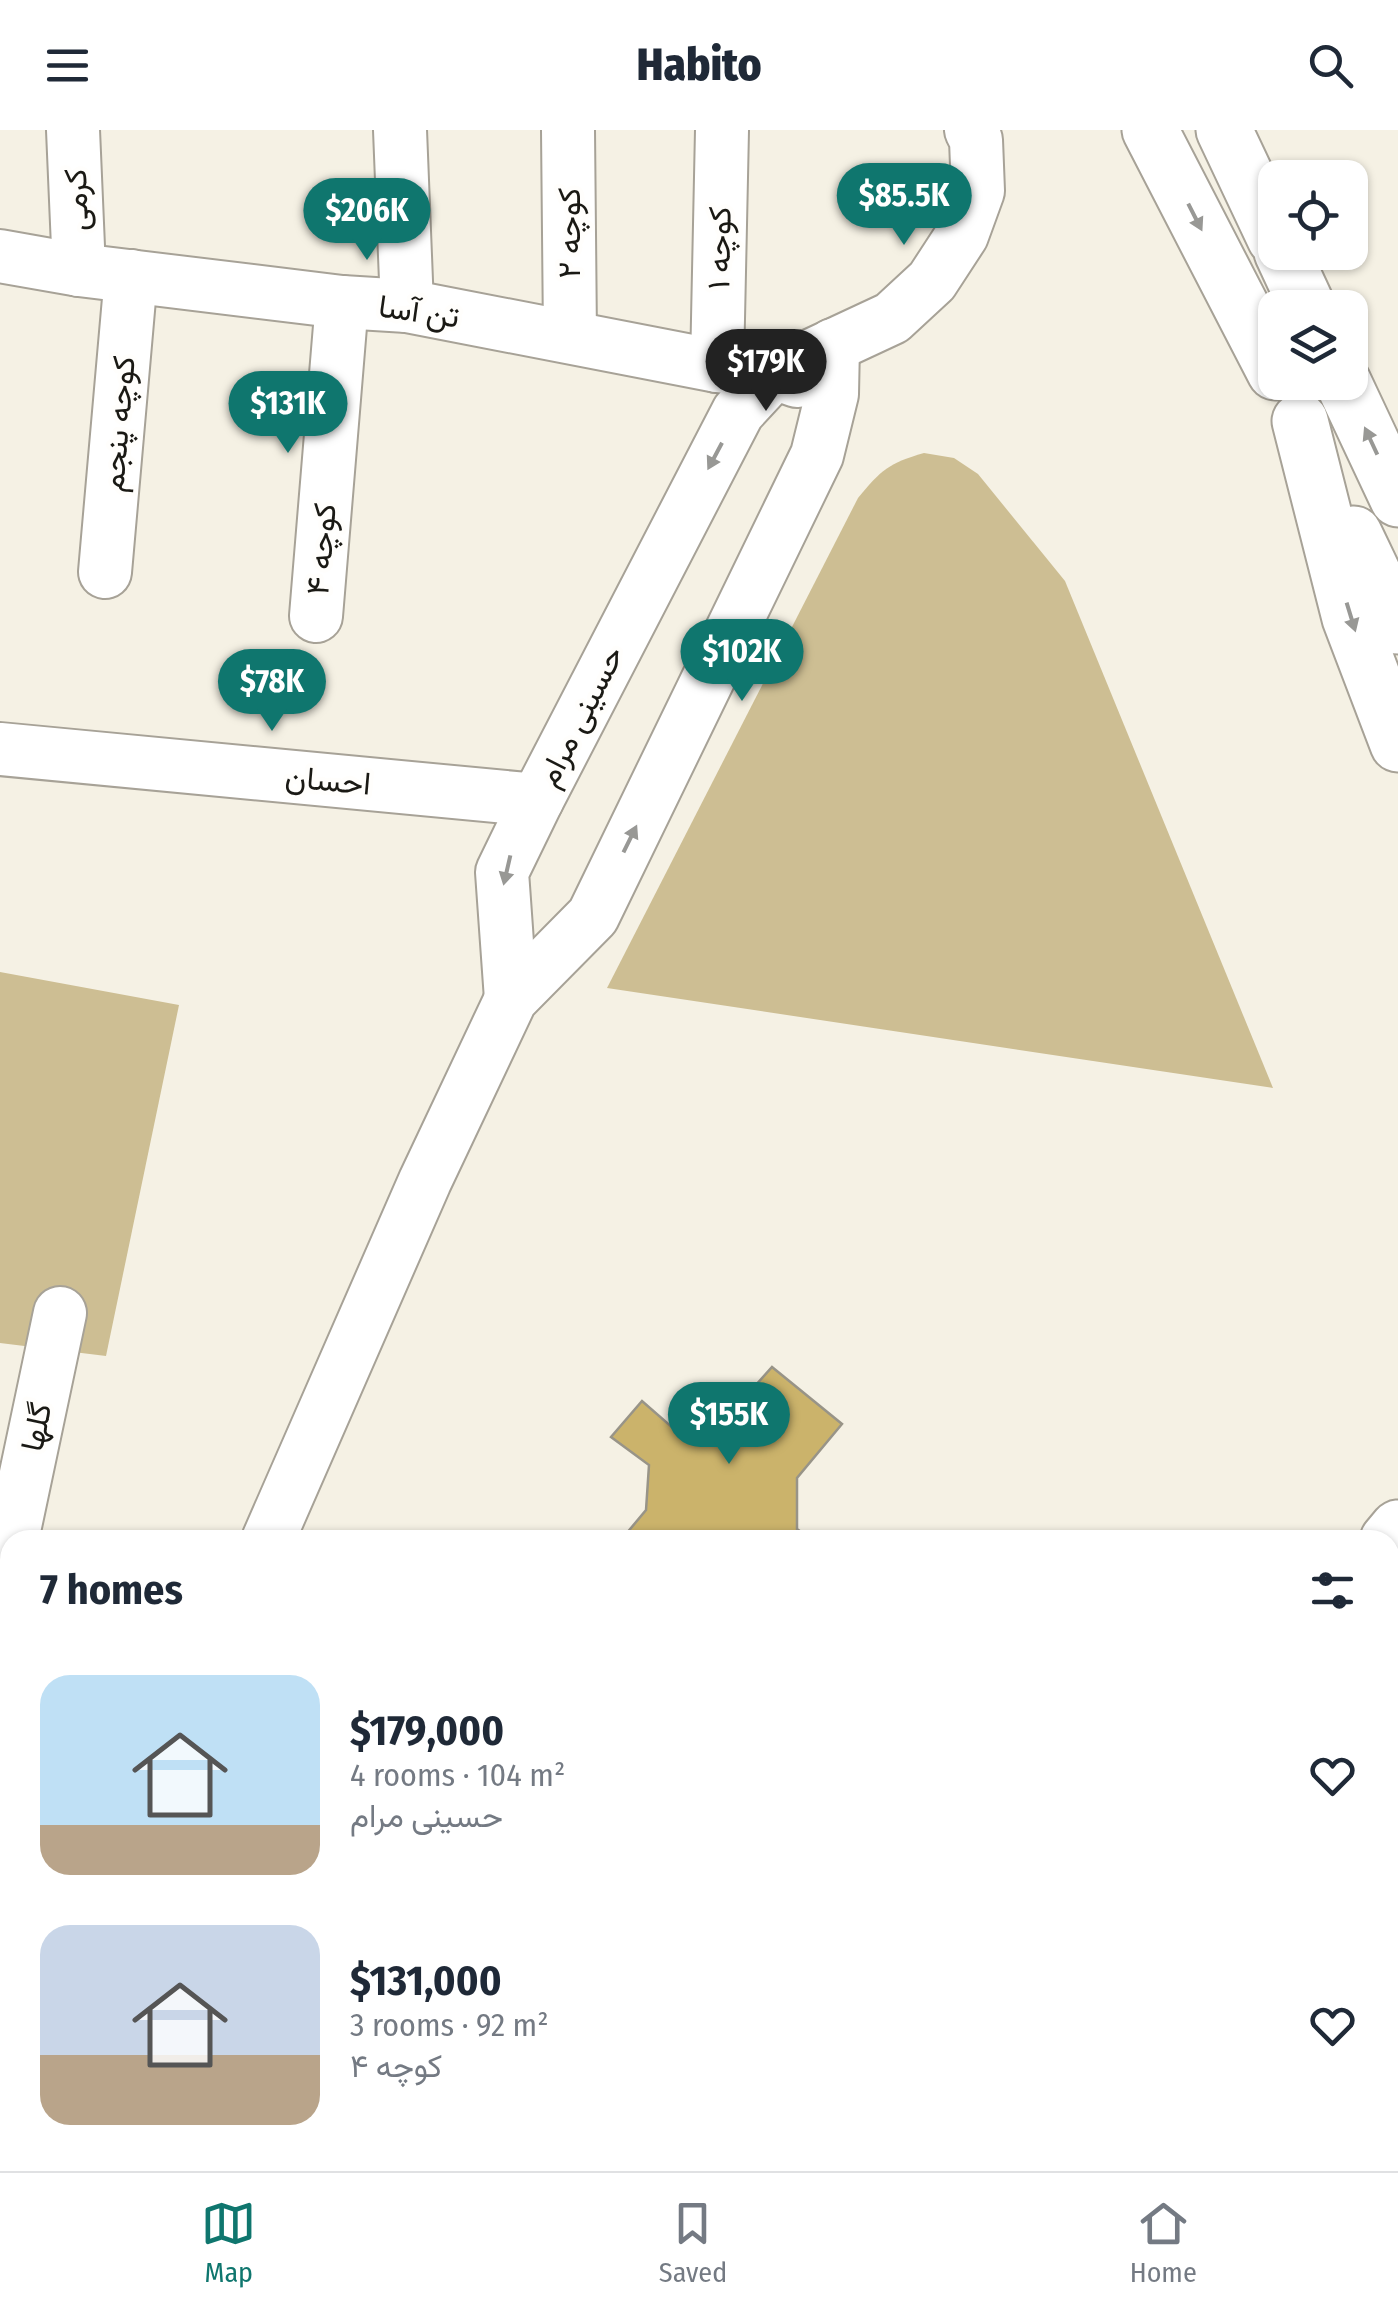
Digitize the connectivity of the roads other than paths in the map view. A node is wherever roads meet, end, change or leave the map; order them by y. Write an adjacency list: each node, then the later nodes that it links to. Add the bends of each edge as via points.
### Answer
1 (73, 130): 10 (street, کرمی)
2 (400, 130): 13 (street)
3 (568, 130): 14 (street, کوچه ۲)
4 (722, 130): 16 (street, کوچه ۱)
5 (971, 130): 17 (street, via 978,191 962,235 932,281)
6 (1150, 130): 15 (main road, one-way to 15)
7 (1224, 130): 8 (main road)
8 (1258, 202)
9 (0, 256): 10 (street, تن آسا)
10 (79, 270): 11 (street, تن آسا)
11 (131, 276): 12 (street, تن آسا); 22 (street, کوچه پنجم)
12 (342, 302): 13 (street, تن آسا); 23 (street, کوچه ۴)
13 (406, 306): 14 (street, تن آسا)
14 (570, 336): 16 (street, تن آسا)
15 (1258, 339)
16 (716, 366): 18 (street, تن آسا)
17 (833, 370): 18 (street, حسینی مرام); 28 (street, حسینی مرام, one-way to 17, via 592,916 817,455)
18 (774, 373): 27 (street, حسینی مرام, one-way to 27, via 738,412)
19 (1351, 400): 21 (main road, one-way to 19)
20 (1290, 402): 24 (main road); 25 (main road, one-way to 25, via 1350,618)
21 (1398, 499)
22 (105, 572)
23 (316, 616)
24 (1398, 626)
25 (1398, 744)
26 (0, 749): 27 (street, احسان)
27 (536, 800): 28 (street, حسینی مرام, one-way to 28, via 502,872)
28 (511, 999): 31 (street, حسینی مرام)
29 (60, 1314): 30 (street, گلها)
30 (14, 1530)
31 (272, 1530)

